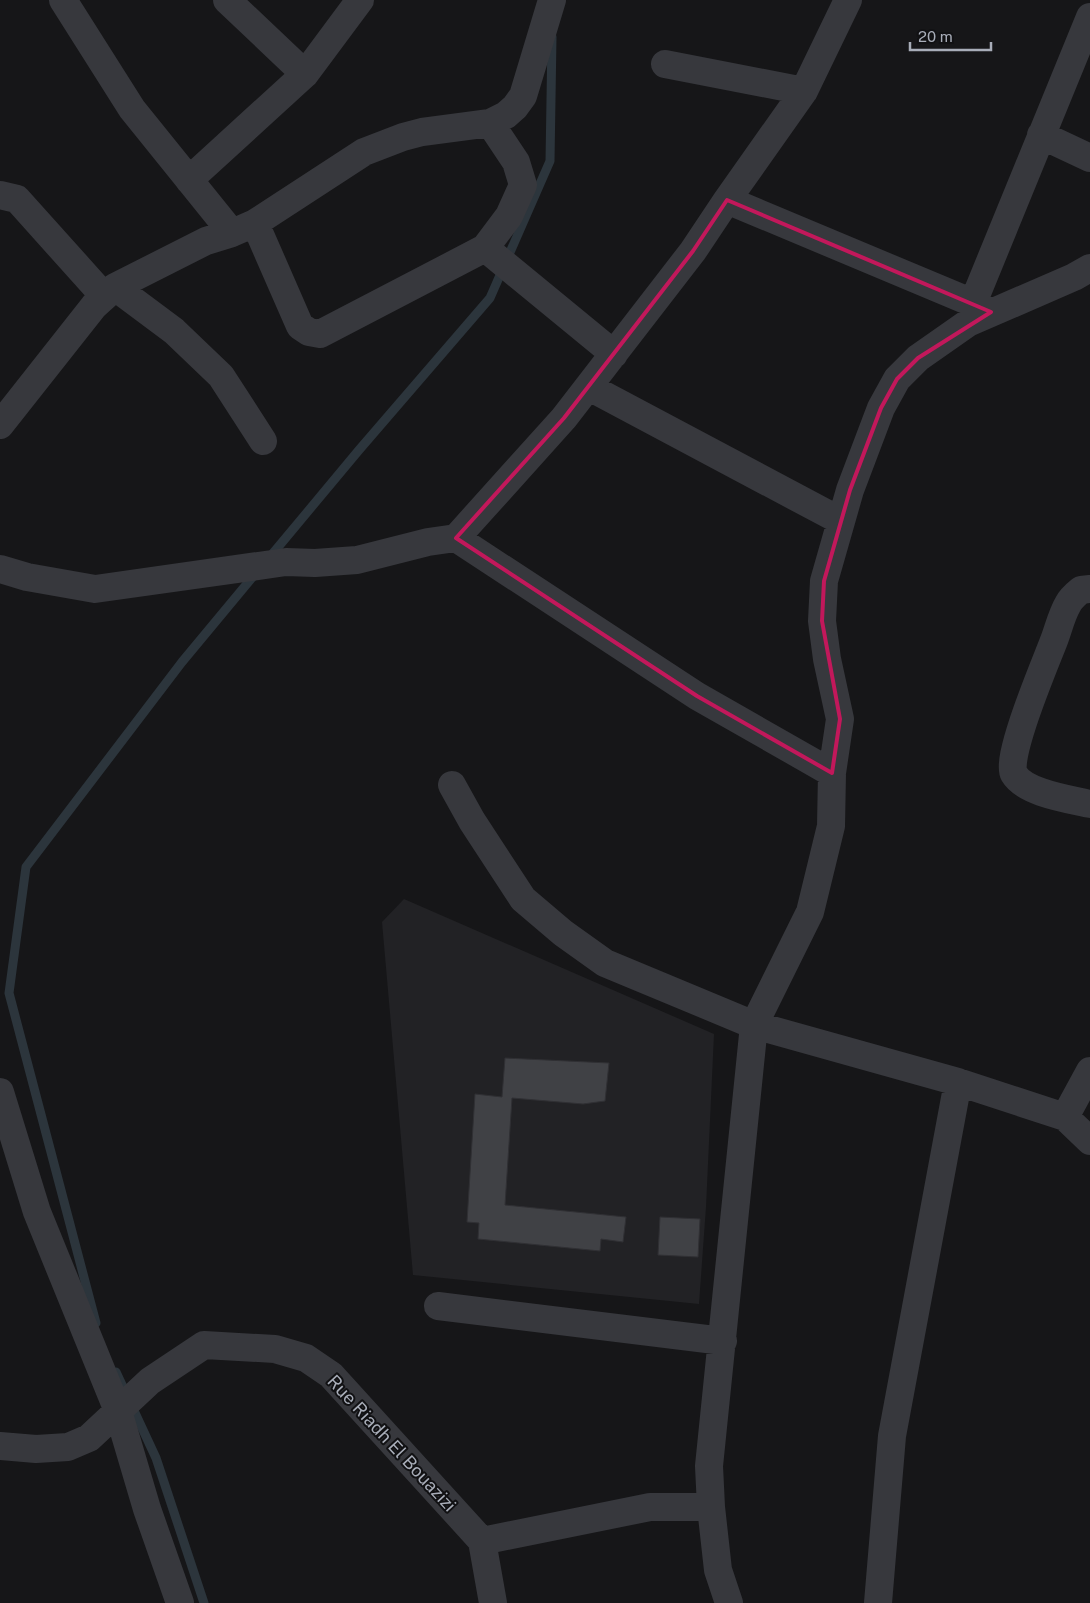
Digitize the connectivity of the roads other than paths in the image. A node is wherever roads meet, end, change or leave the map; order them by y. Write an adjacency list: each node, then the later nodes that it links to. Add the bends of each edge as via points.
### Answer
1 (64, 0): 13 (street, via 132,110)
2 (226, 0): 8 (street)
3 (360, 0): 8 (street)
4 (552, 0): 10 (street, via 523,96 506,115)
5 (848, 0): 9 (street)
6 (1090, 17): 11 (street)
7 (665, 64): 9 (street)
8 (305, 74): 13 (street)
9 (804, 91): 15 (street)
10 (490, 123): 16 (street, via 422,132 364,152); 17 (street, via 516,162 523,185 509,216)
11 (1041, 135): 12 (street); 20 (street)
12 (1090, 158)
13 (189, 180): 16 (street)
14 (0, 195): 19 (street, via 17,199)
15 (726, 200): 20 (street); 21 (street, via 693,251)
16 (243, 228): 17 (street, via 300,326 320,334); 19 (street, via 206,241)
17 (485, 248): 21 (street)
18 (1090, 268): 20 (street, via 1074,277)
19 (110, 291): 23 (street, via 94,306); 24 (street, via 174,331 221,376)
20 (982, 308): 25 (street, via 968,324 918,358 897,379 881,408)
21 (614, 354): 22 (street)
22 (589, 387): 25 (street); 26 (street)
23 (0, 425)
24 (263, 441)
25 (841, 521): 29 (street, via 824,581 822,621 840,719)
26 (456, 538): 27 (street, via 357,560 286,562 95,589); 29 (street, via 697,696)
27 (0, 569)
28 (1090, 589): 31 (street, via 1081,590 1068,604 1028,706 1012,769 1024,785)
29 (832, 773): 32 (street, via 831,826 810,912)
30 (452, 785): 32 (street, via 523,899 564,933 605,963)
31 (1090, 804)
32 (754, 1025): 34 (street); 39 (street)
33 (1090, 1071): 36 (street)
34 (958, 1082): 36 (street); 47 (street, via 892,1436)
35 (0, 1092): 40 (street, via 37,1212)
36 (1065, 1117): 37 (street)
37 (1090, 1141)
38 (438, 1306): 39 (street)
39 (723, 1341): 42 (street, via 709,1466)
40 (118, 1411): 41 (street, Rue Riadh El Bouazizi, via 89,1438 68,1446 36,1449); 43 (street, Rue Riadh El Bouazizi, via 150,1380 204,1345 275,1349 306,1358 331,1375); 44 (street, via 147,1510)
41 (0, 1446)
42 (711, 1507): 43 (street, via 650,1508); 46 (street, via 718,1570)
43 (482, 1541): 45 (street)
44 (180, 1603)
45 (493, 1603)
46 (729, 1603)
47 (878, 1603)

